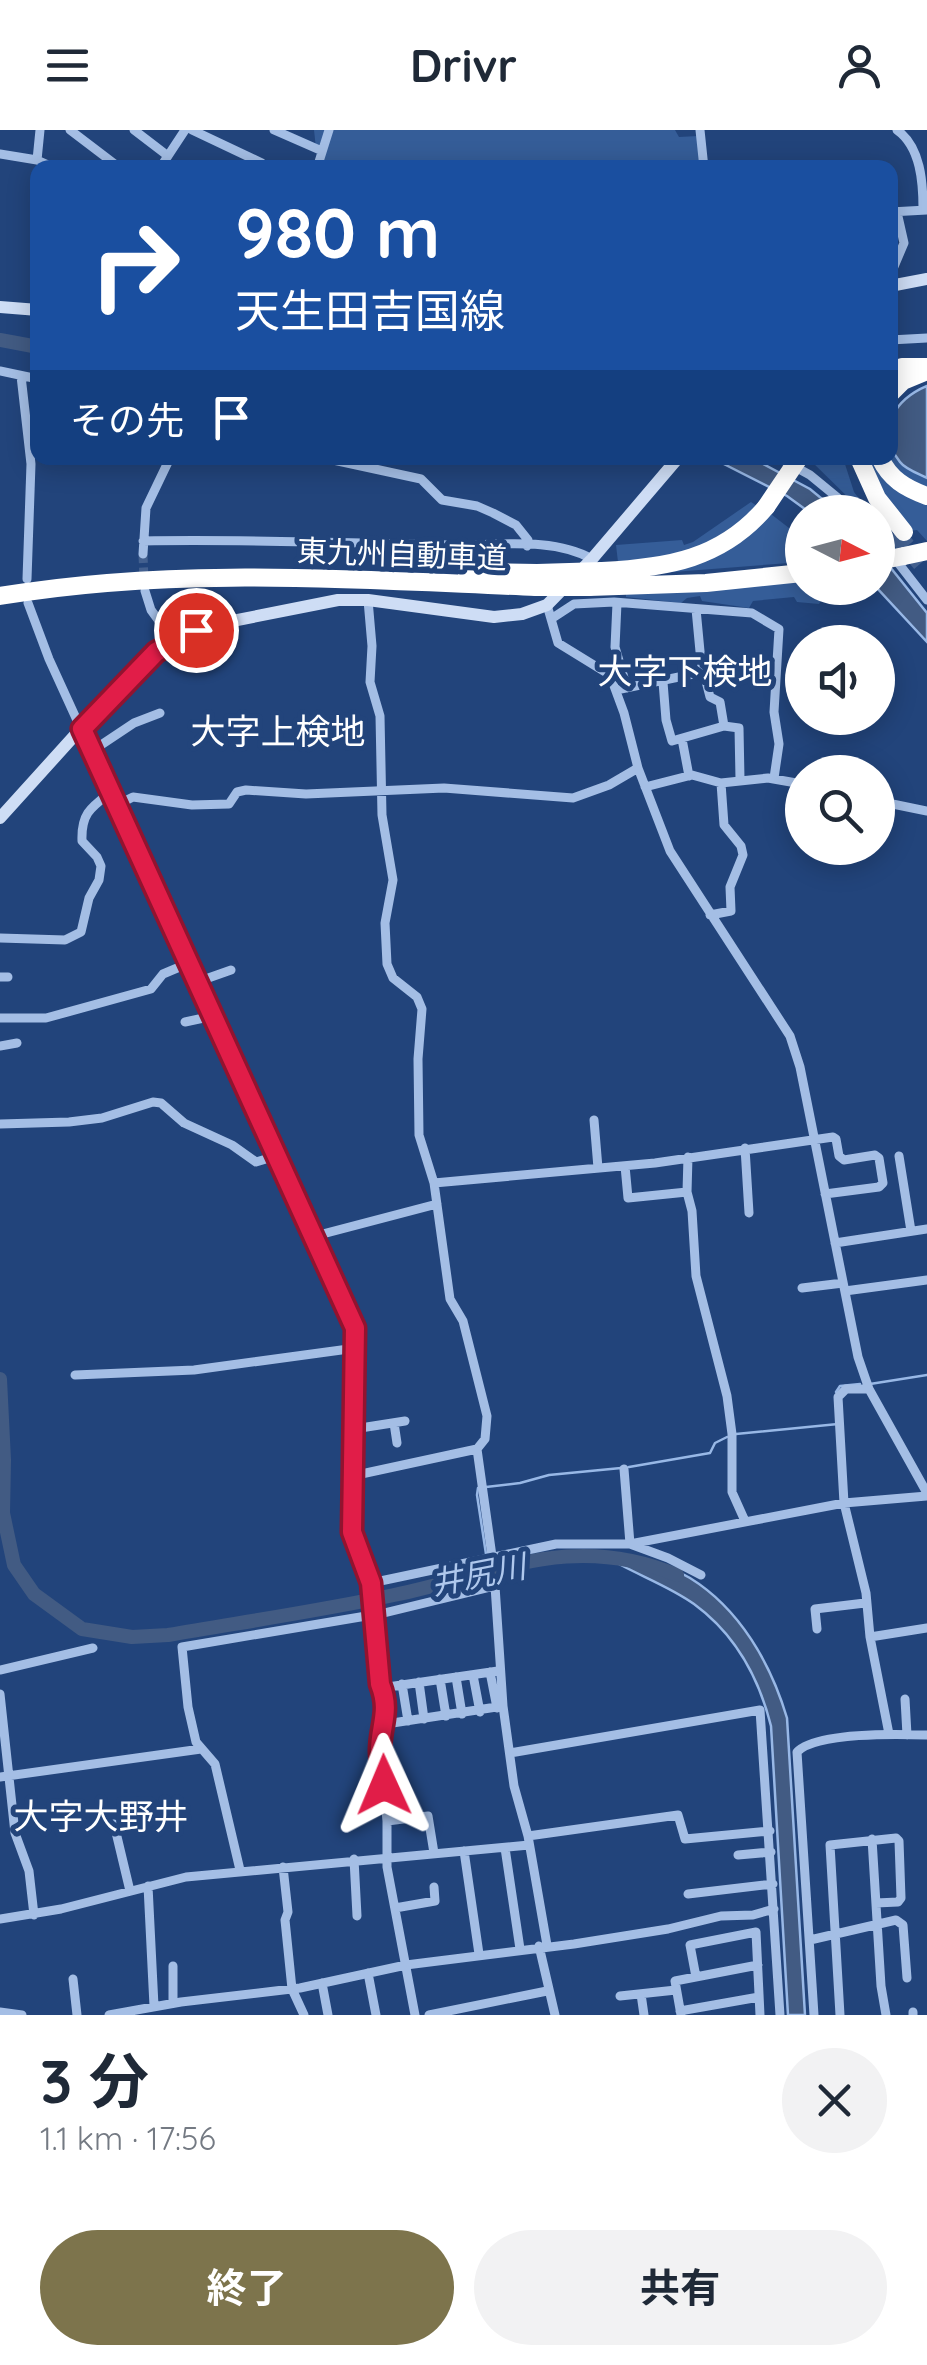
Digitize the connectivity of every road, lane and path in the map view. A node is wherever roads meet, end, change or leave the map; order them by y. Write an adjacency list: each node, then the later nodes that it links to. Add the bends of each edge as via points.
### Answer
1 (40, 130): 12 (street)
2 (70, 130): 13 (street)
3 (134, 130): 11 (street)
4 (189, 130): 11 (street); 15 (street)
5 (274, 130): 9 (street)
6 (330, 130): 9 (street)
7 (700, 130): 17 (street)
8 (897, 130): 18 (street, via 913,147)
9 (322, 151): 16 (street)
10 (0, 154): 12 (street)
11 (168, 156): 14 (street)
12 (36, 160)
13 (109, 160)
14 (165, 160)
15 (255, 160)
16 (319, 160)
17 (703, 160)
18 (925, 210): 19 (street)
19 (898, 212)
20 (898, 225): 21 (street, via 904,244)
21 (898, 258)
22 (927, 279): 23 (main road)
23 (898, 284)
24 (0, 307): 25 (main road)
25 (30, 309)
26 (927, 338): 27 (street)
27 (898, 340)
28 (927, 356): 29 (highway)
29 (898, 358)
30 (898, 369): 31 (highway)
31 (927, 369): 35 (highway)
32 (0, 371): 33 (street)
33 (21, 376): 34 (street); 36 (street)
34 (30, 378)
35 (898, 386)
36 (30, 455)
37 (31, 465): 58 (street)
38 (168, 465): 51 (street, via 148,502)
39 (355, 465): 52 (street, via 422,480 442,500 477,506 516,525)
40 (672, 465): 56 (main road)
41 (792, 465): 46 (street)
42 (795, 465): 56 (highway, bridge, via 742,531 699,557 664,566)
43 (852, 465): 47 (highway)
44 (862, 465): 48 (highway)
45 (884, 465): 49 (highway, via 900,484)
46 (835, 495)
47 (865, 495)
48 (876, 495)
49 (927, 496)
50 (895, 540): 63 (street)
51 (143, 541): 52 (street); 53 (street)
52 (528, 546): 56 (street, via 576,550)
53 (143, 554)
54 (920, 560): 55 (highway, bridge)
55 (895, 561)
56 (597, 565): 59 (highway, bridge); 67 (main road)
57 (785, 574): 59 (highway, 東九州自動車道, bridge, via 589,588)
58 (27, 579)
59 (536, 580): 61 (highway, 東九州自動車道, via 126,580)
60 (145, 591): 68 (street)
61 (0, 596)
62 (368, 600): 67 (main road, via 494,617); 68 (main road, via 302,604); 85 (street)
63 (927, 600)
64 (28, 603): 75 (street)
65 (617, 603): 66 (street); 67 (street); 71 (street, via 614,647)
66 (696, 609): 69 (street); 80 (street, via 752,613 779,629)
67 (549, 612): 72 (street, via 558,643 603,669)
68 (173, 640): 75 (main road, via 139,666)
69 (703, 672): 70 (street); 74 (street)
70 (663, 682): 71 (street); 76 (street, via 671,740)
71 (628, 688): 72 (street)
72 (616, 690): 78 (street)
73 (160, 713): 77 (street)
74 (724, 726): 76 (street); 81 (street, via 740,731)
75 (82, 729): 77 (street); 90 (main road)
76 (682, 739): 79 (street)
77 (92, 751): 86 (street)
78 (638, 768): 84 (street); 85 (street, via 573,798 444,788)
79 (688, 776): 83 (street); 84 (street)
80 (774, 778): 81 (street); 82 (street)
81 (740, 779): 83 (street)
82 (785, 780)
83 (720, 783): 91 (street, via 724,825 744,855 730,887 732,911)
84 (646, 787): 91 (street, via 670,851)
85 (380, 791): 88 (street, via 240,790 229,804 133,797); 110 (street, via 392,880 387,964 422,1009 419,1135)
86 (110, 792): 88 (street); 92 (street, via 81,823 82,841 101,866 81,932 65,940)
87 (895, 804): 89 (street)
88 (117, 805): 93 (street)
89 (927, 812)
90 (0, 818)
91 (710, 915): 103 (street, via 790,1036)
92 (0, 938)
93 (188, 963): 95 (street); 97 (street, via 162,974 151,989 46,1018)
94 (231, 970): 95 (street)
95 (198, 982): 96 (street)
96 (213, 1016): 98 (street); 105 (street)
97 (0, 1018)
98 (184, 1022)
99 (17, 1043): 100 (street)
100 (0, 1046)
101 (594, 1120): 109 (street)
102 (0, 1124): 105 (street, via 68,1122 162,1103 184,1123 256,1162)
103 (815, 1140): 104 (street); 112 (street); 112 (street, via 836,1139 844,1160 879,1158 880,1187)
104 (745, 1148): 107 (street); 114 (street)
105 (276, 1156): 117 (street)
106 (900, 1156): 116 (street)
107 (688, 1157): 108 (street); 111 (street)
108 (625, 1166): 109 (street); 111 (street, via 628,1198)
109 (598, 1168): 110 (street)
110 (434, 1183): 113 (street)
111 (687, 1192): 132 (street, via 696,1276 728,1396 732,1492)
112 (825, 1194): 118 (street)
113 (437, 1204): 117 (street); 127 (street, via 450,1299 463,1321 487,1416 488,1430)
114 (749, 1213)
115 (927, 1229): 116 (street)
116 (911, 1231): 118 (street)
117 (315, 1236): 122 (street, via 350,1314)
118 (835, 1243): 120 (street)
119 (927, 1280): 120 (street)
120 (844, 1287): 121 (street); 124 (street)
121 (802, 1288)
122 (356, 1348): 123 (street, via 194,1370); 125 (street)
123 (75, 1375)
124 (869, 1390): 130 (street); 131 (street, via 846,1388 838,1398)
125 (354, 1429): 126 (street, via 399,1422); 129 (street)
126 (397, 1442)
127 (477, 1449): 129 (street); 134 (street)
128 (624, 1469): 133 (street)
129 (352, 1476): 136 (street, via 352,1532)
130 (927, 1494): 131 (street)
131 (844, 1504): 132 (street); 137 (street)
132 (745, 1521): 133 (street)
133 (630, 1544): 134 (street, via 556,1544); 135 (street)
134 (492, 1556): 136 (street)
135 (701, 1576)
136 (371, 1586): 138 (street)
137 (865, 1603): 140 (street, via 815,1609); 141 (street)
138 (373, 1613): 144 (street, via 495,1586); 150 (street); 163 (street, via 182,1647 188,1707)
139 (927, 1628): 141 (street)
140 (817, 1629)
141 (870, 1637): 160 (street)
142 (93, 1648): 143 (street)
143 (0, 1670)
144 (494, 1672): 145 (street); 153 (street)
145 (473, 1675): 146 (street); 154 (street)
146 (456, 1677): 147 (street); 155 (street)
147 (440, 1679): 148 (street); 156 (street)
148 (420, 1682): 149 (street); 157 (street)
149 (402, 1684): 150 (street); 158 (street)
150 (382, 1688): 159 (street)
151 (0, 1694): 165 (street)
152 (906, 1699): 161 (street)
153 (500, 1707): 154 (street); 164 (street)
154 (480, 1712): 155 (street)
155 (462, 1714): 156 (street)
156 (446, 1716): 157 (street)
157 (424, 1719): 158 (street)
158 (408, 1721): 159 (street)
159 (386, 1724): 166 (street, via 380,1748)
160 (889, 1734): 161 (street); 193 (street, via 797,1752)
161 (907, 1734): 162 (street)
162 (927, 1735)
163 (201, 1749): 165 (street); 179 (street, via 215,1764)
164 (510, 1753): 168 (street, via 760,1710); 170 (street)
165 (4, 1776): 188 (street)
166 (388, 1821): 174 (street, via 428,1816); 176 (street)
167 (114, 1824): 183 (street)
168 (770, 1831): 170 (street, via 685,1840 678,1814); 173 (street)
169 (872, 1839): 185 (street); 185 (street, via 899,1840 902,1898); 192 (street, via 830,1845)
170 (529, 1840): 171 (street); 194 (street)
171 (505, 1848): 172 (street); 195 (street)
172 (464, 1851): 174 (street); 196 (street)
173 (771, 1852): 175 (street); 180 (street)
174 (434, 1853): 176 (street)
175 (738, 1855)
176 (390, 1858): 177 (street); 186 (street)
177 (354, 1860): 178 (street); 189 (street)
178 (283, 1867): 179 (street); 205 (street)
179 (240, 1870): 181 (street)
180 (773, 1884): 184 (street); 187 (street)
181 (148, 1886): 183 (street); 212 (street)
182 (434, 1886): 186 (street, via 434,1901)
183 (130, 1890): 188 (street)
184 (688, 1894)
185 (876, 1903): 191 (street)
186 (395, 1908): 197 (street)
187 (774, 1909): 194 (street); 227 (street)
188 (34, 1915): 190 (street)
189 (358, 1916)
190 (0, 1919)
191 (877, 1925): 192 (street); 202 (street, via 903,1925); 230 (street)
192 (836, 1935): 193 (street); 229 (street)
193 (810, 1940): 228 (street)
194 (543, 1946): 195 (street); 206 (street)
195 (520, 1949): 196 (street)
196 (478, 1954): 197 (street)
197 (406, 1965): 200 (street); 222 (street)
198 (758, 1965): 201 (street); 201 (street, via 756,1932 690,1945); 210 (street)
199 (173, 1966): 211 (street)
200 (368, 1973): 204 (street); 221 (street)
201 (696, 1976): 207 (street, via 675,1981)
202 (907, 1978)
203 (72, 1979): 216 (street)
204 (322, 1983): 205 (street); 220 (street)
205 (292, 1989): 211 (street); 219 (street)
206 (547, 1990): 223 (street); 224 (street)
207 (676, 1990): 208 (street); 214 (street)
208 (641, 1994): 209 (street); 225 (street)
209 (620, 1996)
210 (759, 1997): 214 (street); 226 (street)
211 (178, 2002): 212 (street); 218 (street)
212 (154, 2006): 217 (street)
213 (0, 2012): 215 (street)
214 (681, 2013)
215 (22, 2015)
216 (77, 2015)
217 (110, 2015)
218 (184, 2015)
219 (304, 2015)
220 (328, 2015)
221 (376, 2015)
222 (415, 2015)
223 (429, 2015)
224 (555, 2015)
225 (644, 2015)
226 (760, 2015)
227 (780, 2015)
228 (814, 2015)
229 (840, 2015)
230 (886, 2015)

